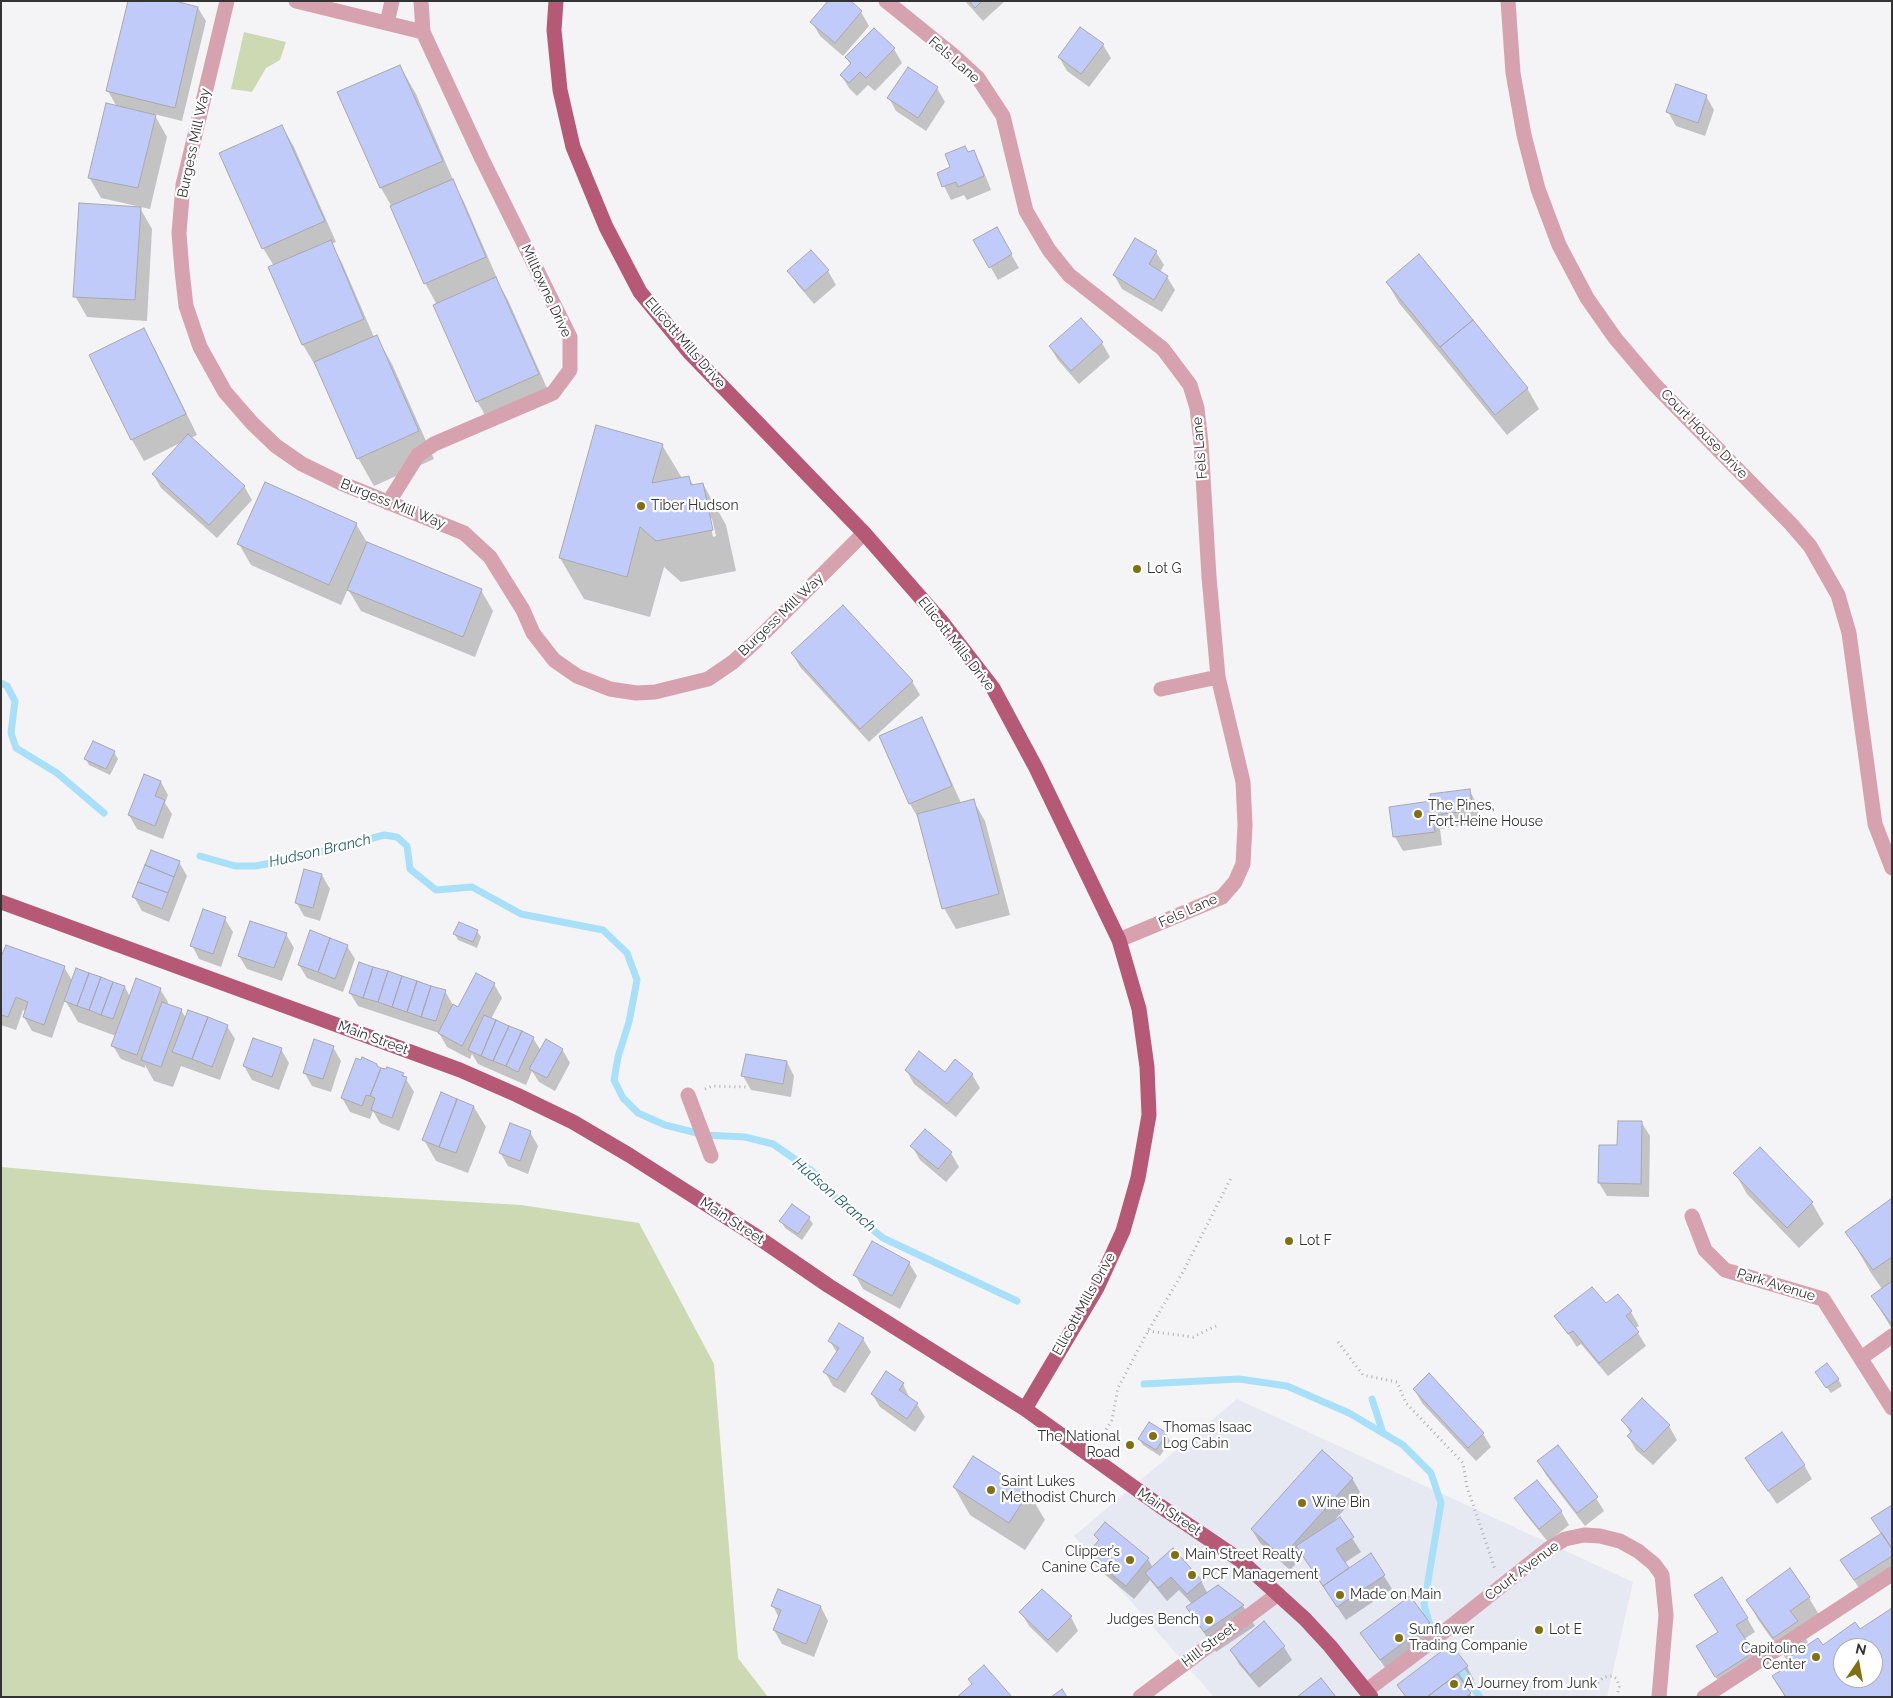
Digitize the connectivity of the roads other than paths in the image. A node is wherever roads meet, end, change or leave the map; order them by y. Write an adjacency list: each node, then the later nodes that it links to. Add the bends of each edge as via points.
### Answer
1 (227, 1): 10 (street, Burgess Mill Way, via 183,185 179,233 186,306 200,347 225,392 252,423 276,446 302,464)
2 (296, 1): 8 (street)
3 (392, 1): 8 (street)
4 (421, 1): 9 (street, Milltowne Drive)
5 (556, 1): 11 (main road, Ellicott Mills Drive, via 554,30 560,90 573,147 606,227 640,292 689,352)
6 (886, 1): 12 (street, Fels Lane, via 978,78 1003,116 1026,211 1048,250 1068,275 1163,349 1190,385 1197,408 1201,443)
7 (1508, 1): 14 (street, Court House Drive, via 1513,73 1538,189 1559,245 1587,298 1654,384 1810,546 1838,595 1850,642 1875,824)
8 (388, 23): 9 (street)
9 (423, 32): 10 (street, Milltowne Drive, via 570,337 570,370 553,393 434,444 418,455)
10 (388, 503): 11 (street, Burgess Mill Way, via 464,534 490,557 523,610 533,633 554,660 577,676 610,689 636,692 655,692 708,679 733,662)
11 (864, 533): 16 (main road, Ellicott Mills Drive, via 942,622 993,688 1036,768)
12 (1218, 677): 13 (street); 16 (street, Fels Lane, via 1243,782 1243,864 1235,882 1222,896)
13 (1161, 689)
14 (1892, 868)
15 (1, 902): 23 (main road, Main Street, via 460,1070 574,1122 629,1154 829,1286)
16 (1119, 940): 23 (main road, Ellicott Mills Drive, via 1139,1009 1147,1067 1149,1115 1138,1178 1123,1232 1097,1288)
17 (688, 1095): 18 (street)
18 (711, 1156)
19 (1692, 1216): 21 (street, Park Avenue, via 1705,1250 1725,1270 1823,1299)
20 (1892, 1336): 21 (street)
21 (1861, 1358): 22 (street, Park Avenue)
22 (1891, 1405)
23 (1025, 1409): 25 (main road, Main Street, via 1240,1560)
24 (1892, 1574): 29 (street)
25 (1278, 1594): 26 (main road, Main Street, via 1330,1646); 27 (street, Hill Street)
26 (1369, 1693): 28 (street, Court Avenue, via 1548,1549 1565,1539 1584,1535 1620,1541 1638,1551 1662,1575 1666,1615)
27 (1140, 1697)
28 (1659, 1697)
29 (1704, 1697)

